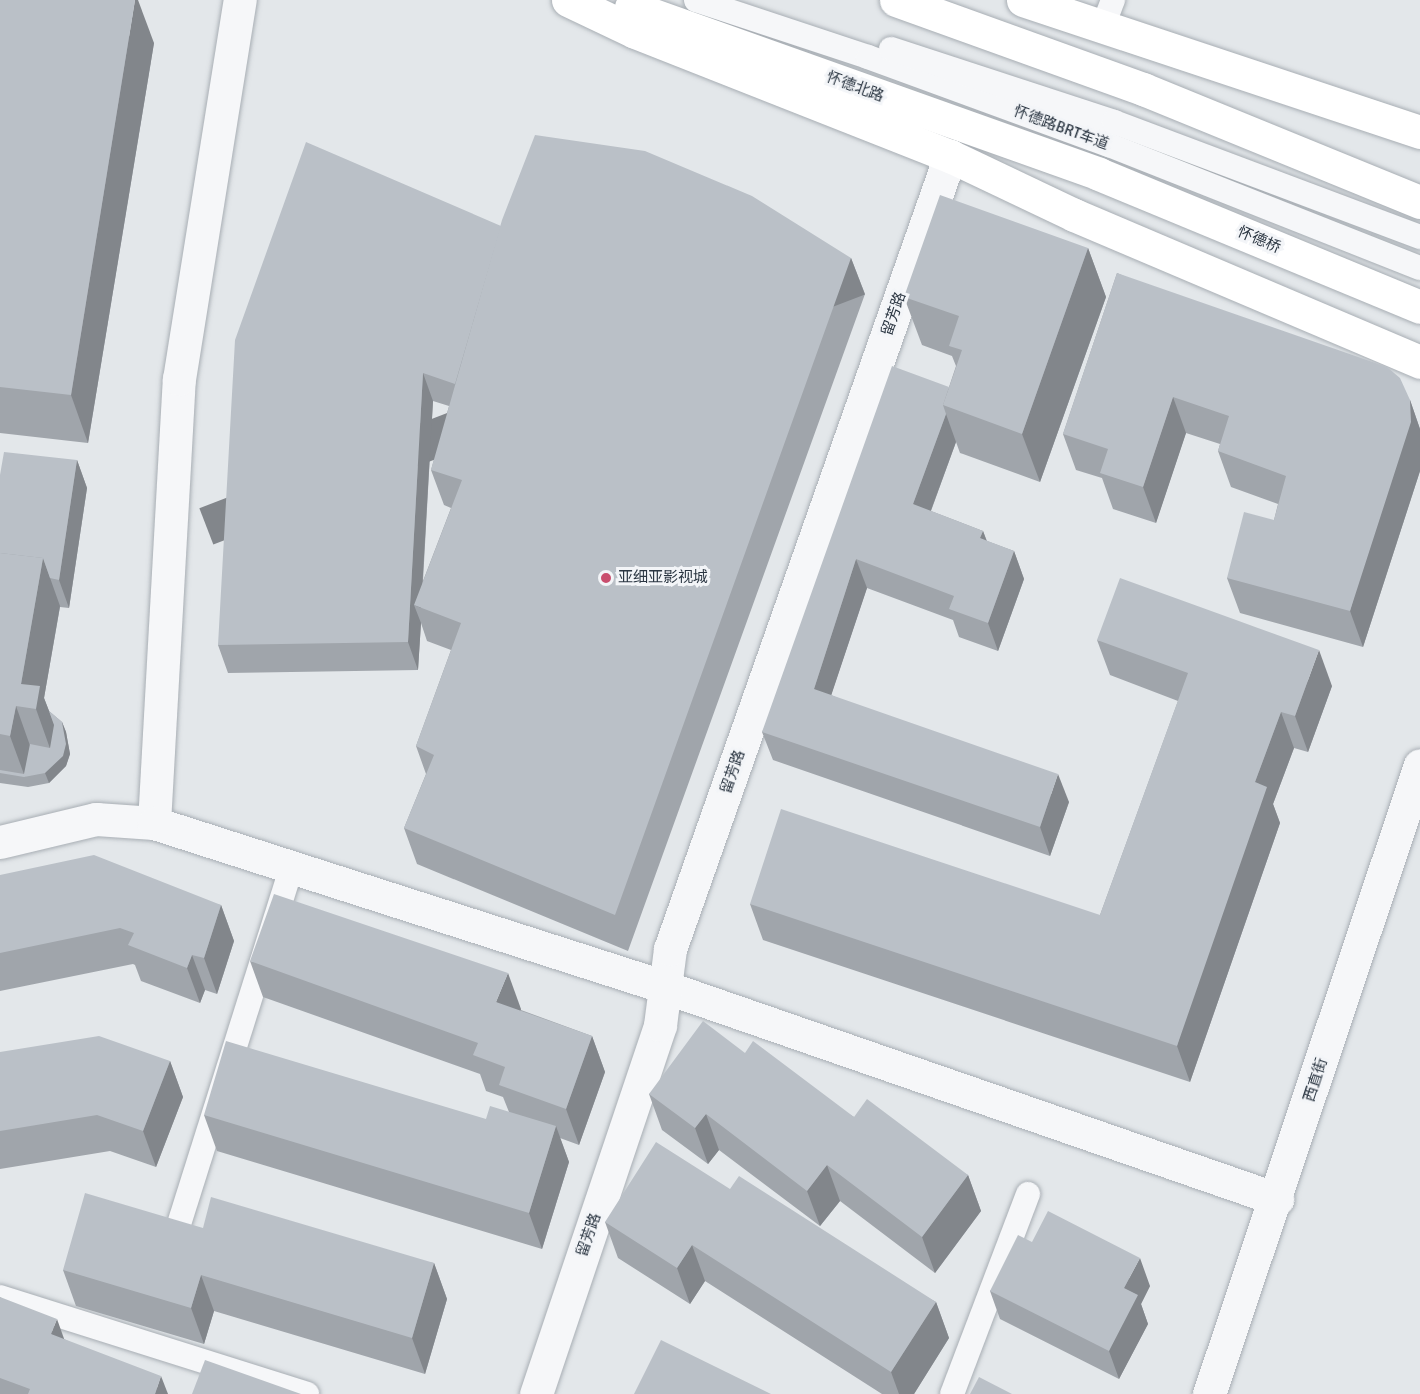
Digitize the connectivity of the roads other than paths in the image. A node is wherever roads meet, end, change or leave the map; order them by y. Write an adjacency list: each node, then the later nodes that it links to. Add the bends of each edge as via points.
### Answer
1 (240, 0): 18 (street, via 178,379)
2 (568, 0): 10 (main road, via 635,32)
3 (610, 0): 11 (main road, 怀德北路)
4 (696, 0): 11 (lane, 怀德路BRT车道, via 868,57)
5 (748, 0): 13 (lane, 怀德路BRT车道, via 1114,122)
6 (896, 0): 12 (main road, via 1143,89)
7 (1023, 0): 8 (main road)
8 (1108, 13): 9 (main road)
9 (1420, 132)
10 (950, 156): 16 (main road, via 1074,215); 21 (street, 留芳路, via 670,950)
11 (1104, 159): 14 (lane, 怀德路BRT车道); 15 (main road, 怀德桥)
12 (1420, 202)
13 (1420, 237)
14 (1420, 268)
15 (1420, 307)
16 (1420, 362)
17 (1420, 765): 23 (street, 西直街)
18 (154, 823): 19 (street, via 96,819); 20 (street)
19 (0, 842)
20 (291, 869): 21 (street); 24 (lane)
21 (665, 987): 23 (street); 27 (street, 留芳路, via 660,1025)
22 (1028, 1194): 28 (lane)
23 (1277, 1199): 29 (street, 西直街)
24 (174, 1240)
25 (0, 1297): 26 (lane)
26 (307, 1394)
27 (536, 1394)
28 (952, 1394)
29 (1209, 1394)

